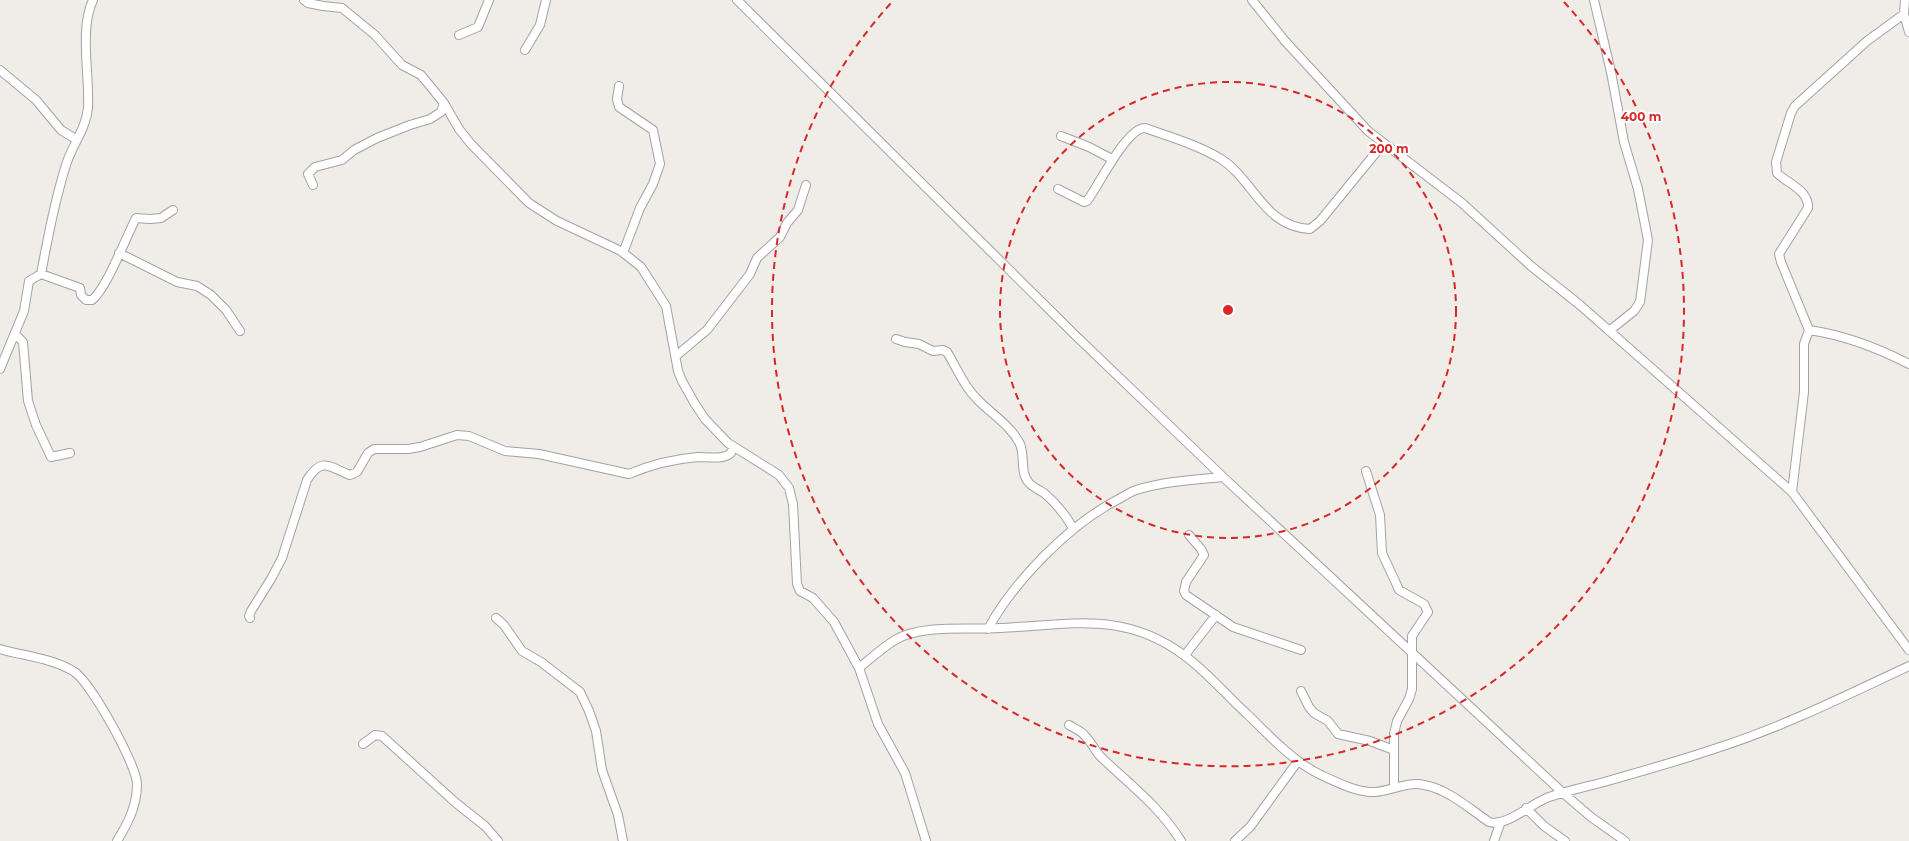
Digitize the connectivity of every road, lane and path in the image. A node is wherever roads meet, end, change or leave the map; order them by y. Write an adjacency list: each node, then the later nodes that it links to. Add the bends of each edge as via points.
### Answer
1 (93, 0): 17 (street, via 86,37 88,109)
2 (304, 0): 9 (street, via 323,6)
3 (489, 0): 12 (street, via 478,27)
4 (546, 0): 13 (street, via 540,26)
5 (737, 0): 39 (street, via 1062,323)
6 (1252, 0): 19 (street, via 1355,119)
7 (1594, 0): 29 (street, via 1648,240 1640,302 1634,311)
8 (1905, 0): 10 (street)
9 (343, 4): 16 (street, via 379,38 402,65 421,75)
10 (1904, 14): 11 (street); 28 (street, via 1867,41 1795,106 1776,162 1777,173 1807,199 1808,208 1779,254)
11 (1909, 32)
12 (459, 35)
13 (525, 50)
14 (0, 70): 17 (street, via 36,100 61,130)
15 (619, 86): 26 (street, via 616,99 619,107 653,130 660,161 653,184 640,208)
16 (444, 103): 21 (street, via 441,112 430,119 377,138 338,162 315,167 308,174); 26 (street, via 471,144 506,178 520,196 557,221)
17 (79, 136): 27 (street, via 66,164 55,203)
18 (1061, 136): 20 (street)
19 (1383, 144): 20 (street, via 1320,221 1310,229 1293,225 1266,209 1239,174 1221,159 1145,128 1137,130); 29 (street, via 1462,202)
20 (1112, 159): 23 (street, via 1086,201)
21 (313, 185)
22 (806, 185): 33 (street, via 798,210 787,222 780,237 757,258 750,274 707,330)
23 (1058, 189)
24 (174, 210): 25 (street, via 161,218 136,218)
25 (119, 253): 27 (street, via 92,300 81,295 80,288); 30 (street, via 177,282 197,286 211,295 226,310)
26 (623, 253): 33 (street, via 646,273 666,306)
27 (41, 274): 31 (street, via 29,281 24,311)
28 (1809, 330): 34 (street, via 1878,350); 40 (street, via 1804,344 1804,392)
29 (1609, 331): 40 (street)
30 (240, 332)
31 (15, 334): 35 (street); 37 (street, via 23,342 28,401 36,426 52,457)
32 (896, 339): 41 (street, via 919,344 933,351 947,352 971,392 1019,440 1024,471 1029,483 1053,501)
33 (676, 356): 36 (street, via 682,382 695,404 711,425)
34 (1909, 364)
35 (0, 369)
36 (733, 446): 44 (street, via 731,453 725,456 669,462 638,469 629,474 539,454 505,451 469,436 457,435 420,447 374,449 356,472 350,475 327,466 318,467 307,480 282,558 250,611); 53 (street, via 786,482 793,504 797,584 800,591 813,598 834,622)
37 (70, 453)
38 (1366, 471): 50 (street, via 1380,515 1382,553 1399,590 1424,604 1428,612 1412,636)
39 (1223, 477): 41 (street, via 1182,479 1135,491 1099,510); 50 (street)
40 (1792, 492): 49 (street)
41 (1073, 528): 46 (street, via 1017,586)
42 (1188, 536): 43 (street, via 1204,555 1186,582 1184,591)
43 (1216, 615): 48 (street, via 1238,629); 51 (street)
44 (250, 618)
45 (496, 618): 65 (street, via 522,651 580,692 596,731 602,770 618,815)
46 (988, 629): 51 (street, via 1082,623 1125,626 1158,639); 53 (street, via 936,629 907,634 886,646)
47 (0, 649): 63 (street, via 52,662 75,671 111,722 133,765 137,782 133,812)
48 (1301, 650)
49 (1909, 650)
50 (1412, 651): 57 (street, via 1412,688 1397,721); 60 (street)
51 (1185, 655): 58 (street)
52 (1909, 666): 60 (street, via 1817,709 1728,744)
53 (859, 668): 66 (street, via 878,724 905,773)
54 (1301, 691): 57 (street, via 1314,713 1328,721 1338,734 1370,741)
55 (1069, 725): 67 (street, via 1087,737 1100,756 1158,810)
56 (364, 744): 64 (street, via 375,735 382,736 485,826)
57 (1394, 750): 59 (street)
58 (1298, 761): 59 (street, via 1320,775 1363,791 1375,792); 68 (street, via 1250,827)
59 (1394, 788): 62 (street, via 1415,784 1434,788 1489,822)
60 (1563, 793): 61 (street); 71 (street)
61 (1526, 808): 62 (street); 70 (street, via 1544,826)
62 (1500, 824): 69 (street)
63 (117, 841)
64 (498, 841)
65 (623, 841)
66 (926, 841)
67 (1181, 841)
68 (1235, 841)
69 (1494, 841)
70 (1565, 841)
71 (1625, 841)

